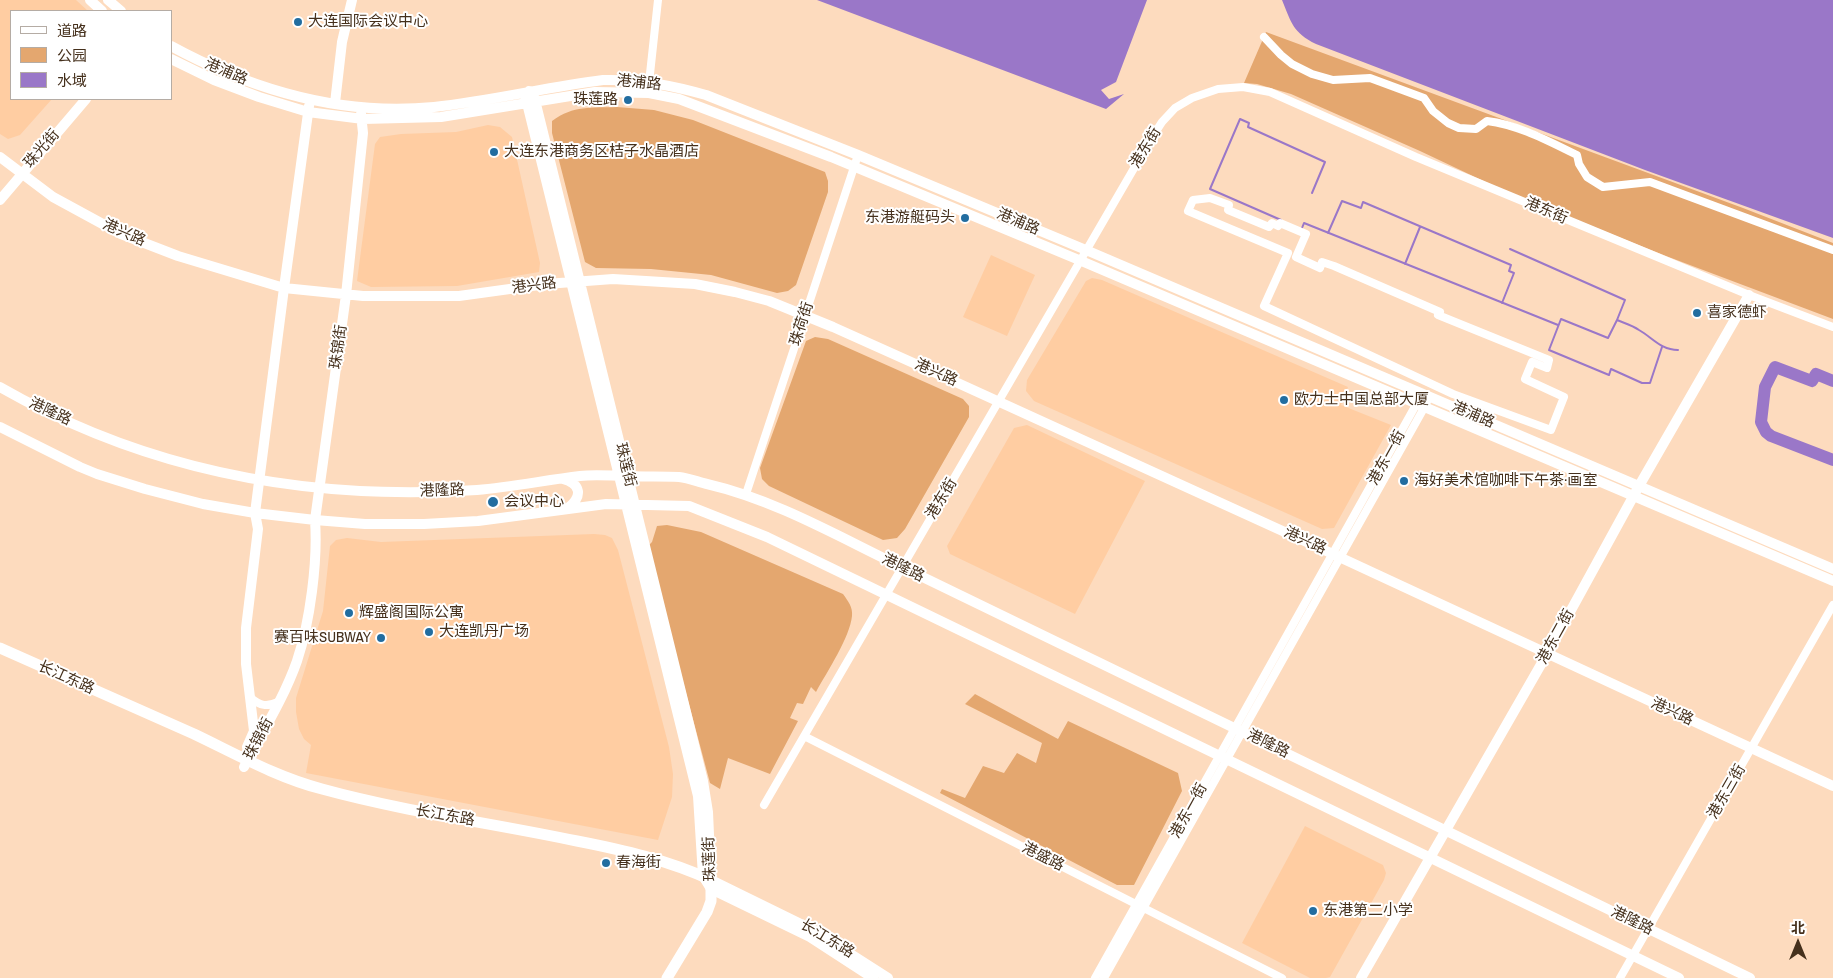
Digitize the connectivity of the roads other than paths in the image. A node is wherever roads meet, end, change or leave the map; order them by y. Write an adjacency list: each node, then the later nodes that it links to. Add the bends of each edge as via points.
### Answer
1 (90, 0): 5 (main road)
2 (108, 0): 6 (main road)
3 (352, 0): 15 (main road, via 342,42)
4 (658, 0): 10 (street)
5 (101, 10)
6 (120, 10)
7 (1264, 36): 26 (street, via 1292,64 1312,74 1333,80 1370,78 1424,98 1441,119 1459,128 1476,129 1487,121 1504,123 1534,134 1577,155 1587,177 1603,187 1650,182)
8 (172, 47): 13 (main road, 港浦路, via 254,84)
9 (172, 59): 17 (main road, 港浦路, via 214,80)
10 (649, 83): 11 (main road, 港浦路, via 603,80); 19 (main road, 港浦路, via 706,95)
11 (529, 91): 14 (main road, 珠莲街, via 525,94); 16 (main road, 港浦路, via 434,107)
12 (85, 100): 22 (main road, 珠光街)
13 (310, 100): 15 (main road, 港浦路); 17 (main road, 珠锦街)
14 (531, 102): 18 (main road, 港浦路, via 441,117); 21 (main road, 港浦路, via 595,92 649,93 679,99); 28 (main road, 珠莲街)
15 (335, 103): 16 (main road, 港浦路)
16 (359, 106): 18 (main road, 珠锦街)
17 (308, 112): 18 (main road, 港浦路); 29 (main road, 珠锦街)
18 (363, 119): 30 (main road, 珠锦街)
19 (858, 155): 21 (street, 珠荷街); 25 (main road, 港浦路)
20 (0, 157): 22 (main road, 港兴路)
21 (854, 167): 27 (main road, 港浦路); 32 (street, 珠荷街)
22 (21, 173): 24 (main road, 珠光街); 29 (main road, 港兴路, via 53,197 121,234 178,256)
23 (1210, 198): 23 (street, via 1229,205 1228,210 1269,227 1272,223 1278,226 1280,223 1306,234 1296,258 1320,268 1322,262 1334,266 1440,312 1438,315 1549,360 1546,368 1532,362 1525,379 1564,397 1551,430 1453,394 1264,306 1288,253 1188,211 1193,200)
24 (0, 200)
25 (1086, 250): 27 (street, 港东街); 31 (street, 港东街, via 1162,122 1175,108 1218,89 1243,87 1278,95 1416,157); 35 (main road, 港浦路)
26 (1833, 250)
27 (1080, 260): 36 (street, 港东街); 37 (main road, 港浦路)
28 (576, 282): 30 (main road, 港兴路, via 459,296); 32 (main road, 港兴路, via 613,279 695,284 735,292); 39 (main road, 珠莲街)
29 (284, 288): 30 (main road, 港兴路); 41 (main road, 珠锦街)
30 (346, 295): 43 (main road, 珠锦街)
31 (1749, 296): 33 (street, 港东街); 42 (main road, 港东二街)
32 (804, 316): 36 (main road, 港兴路); 44 (street, 珠荷街)
33 (1833, 327)
34 (0, 387): 41 (main road, 港隆路, via 149,454)
35 (1426, 395): 37 (street, 港东一街, via 1422,394); 42 (main road, 港浦路)
36 (999, 402): 50 (main road, 港兴路); 51 (street, 港东街)
37 (1420, 406): 45 (main road, 港浦路); 50 (street, 港东一街)
38 (0, 427): 48 (main road, 港隆路, via 97,474 203,504)
39 (624, 476): 40 (main road, 港隆路); 44 (main road, 港隆路, via 680,478); 46 (main road, 珠莲街)
40 (563, 479): 43 (main road, 港隆路, via 499,488 438,491); 47 (main road, via 578,489 576,501)
41 (258, 481): 43 (main road, 港隆路); 48 (main road, 珠锦街)
42 (1639, 486): 45 (main road, 港东二街); 52 (main road, 港浦路)
43 (319, 489): 49 (main road, 珠锦街)
44 (746, 494): 51 (main road, 港隆路)
45 (1633, 497): 53 (main road, 港浦路); 57 (main road, 港东二街)
46 (631, 504): 47 (main road, 港隆路); 54 (main road, 港隆路, via 689,506 767,537); 70 (main road, 珠莲街, via 706,795)
47 (568, 508): 49 (main road, 港隆路, via 443,523 365,524)
48 (255, 513): 49 (main road, 港隆路); 59 (main road, 珠锦街, via 258,529 245,642)
49 (315, 520): 60 (main road, 珠锦街, via 317,542 305,634 297,661)
50 (1336, 556): 57 (main road, 港兴路); 61 (street, 港东一街)
51 (902, 567): 54 (street, 港东街); 61 (main road, 港隆路)
52 (1833, 569)
53 (1833, 581)
54 (886, 594): 62 (street, 港东街); 64 (main road, 港隆路)
55 (1833, 605): 63 (street, 港东三街)
56 (0, 648): 65 (highway, 长江东路, via 194,734)
57 (1547, 654): 63 (main road, 港兴路); 68 (main road, 港东二街)
58 (0, 656): 65 (highway, 长江东路)
59 (250, 698): 60 (street, via 263,706); 65 (main road, 珠锦街, via 254,730)
60 (278, 702): 65 (main road, 珠锦街)
61 (1239, 730): 64 (street, 港东一街); 68 (main road, 港隆路)
62 (804, 736): 67 (street, 港东街); 71 (street, 港盛路)
63 (1752, 748): 66 (main road, 港兴路); 72 (street, 港东三街)
64 (1224, 757): 69 (main road, 港隆路); 71 (street, 港东一街)
65 (244, 762): 70 (highway, 长江东路, via 278,783 318,796 408,817 640,861)
66 (1833, 786)
67 (764, 805)
68 (1445, 830): 69 (main road, 港东二街); 72 (main road, 港隆路)
69 (1430, 857): 73 (main road, 港隆路); 80 (main road, 港东二街)
70 (708, 882): 74 (main road, 长江东路, via 810,938); 75 (highway, via 711,901 707,912); 76 (main road, 长江东路, via 813,930)
71 (1140, 906): 77 (street, 港东一街); 78 (street, 港东一街); 79 (street, 港盛路)
72 (1648, 929): 73 (street, 港东三街); 83 (main road, 港隆路)
73 (1633, 956): 81 (street, 港东三街); 82 (main road, 港隆路)
74 (870, 977)
75 (667, 978)
76 (888, 978)
77 (1095, 978)
78 (1104, 978)
79 (1282, 978)
80 (1361, 978)
81 (1620, 978)
82 (1679, 978)
83 (1750, 978)

